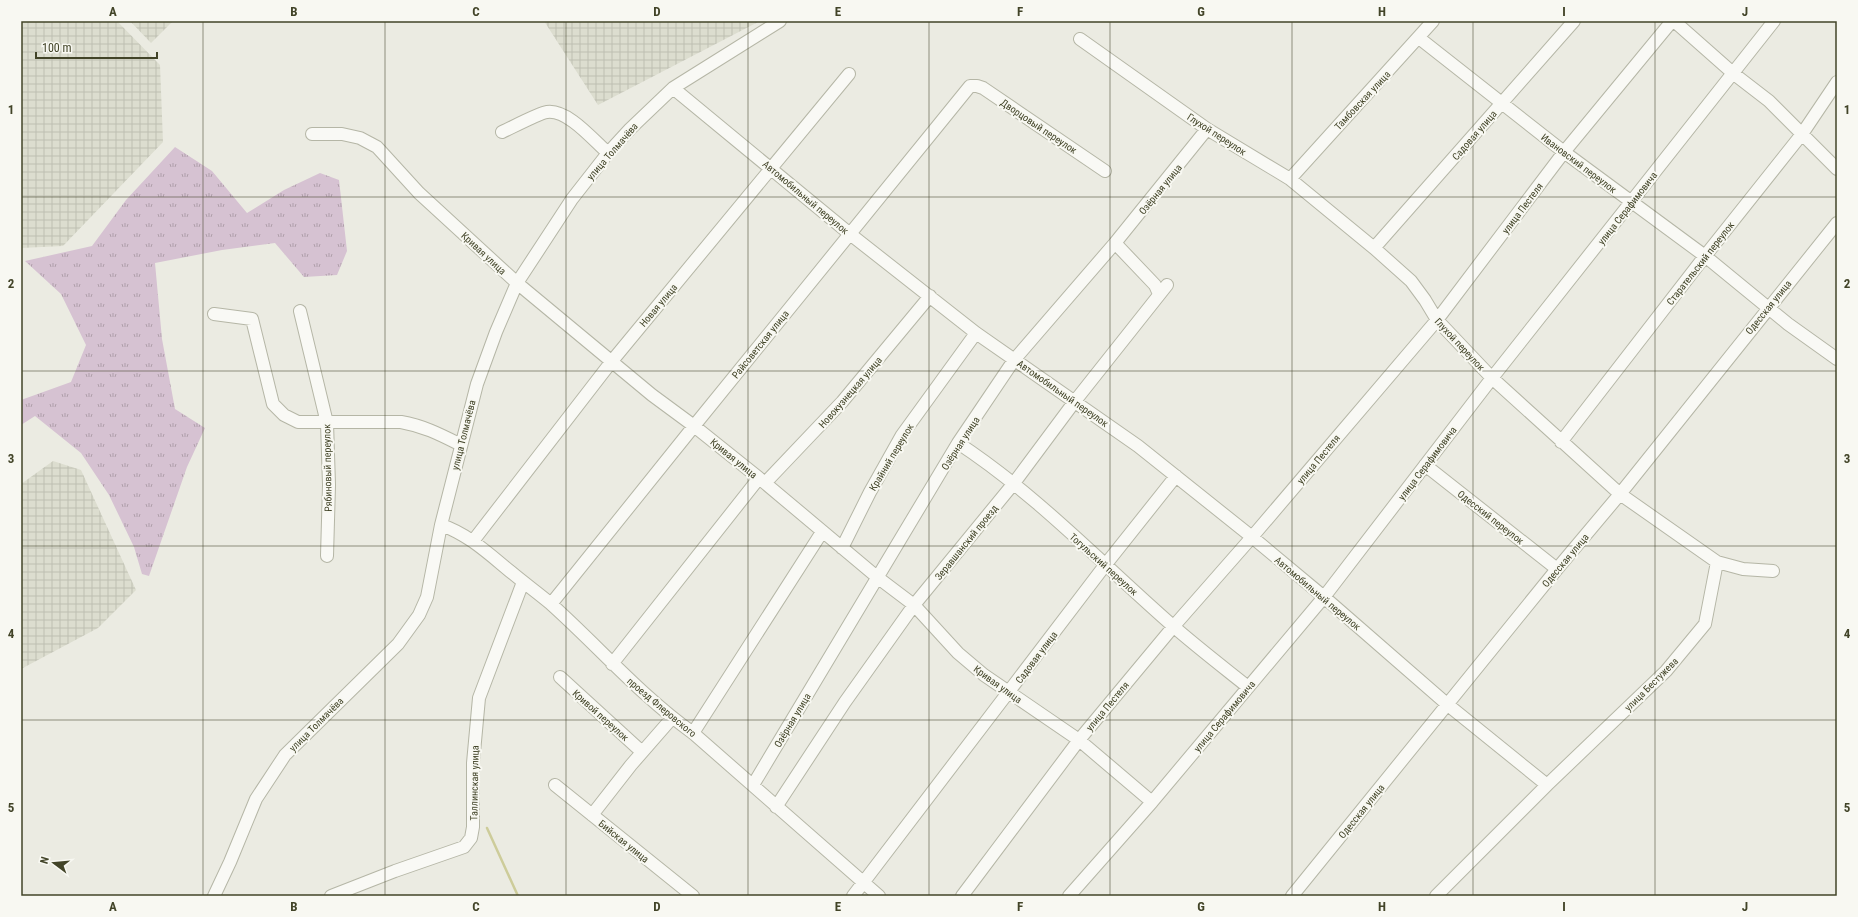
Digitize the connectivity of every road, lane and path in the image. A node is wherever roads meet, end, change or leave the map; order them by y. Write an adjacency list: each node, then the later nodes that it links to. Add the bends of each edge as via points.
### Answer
1 (780, 21): 12 (street, улица Толмачёва)
2 (1433, 21): 6 (street, Тамбовская улица)
3 (1574, 21): 13 (street, Садовая улица)
4 (1673, 21): 9 (street); 18 (street, улица Пестеля)
5 (1774, 21): 9 (street, улица Серафимовича)
6 (1419, 38): 13 (street, Ивановский переулок); 23 (street, Тамбовская улица)
7 (1080, 39): 14 (street, Глухой переулок)
8 (849, 74): 20 (street, Новая улица)
9 (1734, 74): 17 (street, via 1769,101); 24 (street, улица Серафимовича)
10 (1837, 82): 17 (street, Старательский переулок)
11 (970, 86): 22 (street, Дворцовый переулок, via 983,88); 26 (street, Райсоветская улица)
12 (673, 88): 19 (street, улица Толмачёва); 20 (street, Автомобильный переулок)
13 (1501, 103): 18 (street, Ивановский переулок); 28 (street, Садовая улица)
14 (1207, 129): 23 (street, Глухой переулок); 27 (street, Озёрная улица)
15 (502, 132): 19 (street, via 547,112 560,114 570,118)
16 (312, 134): 30 (street, Кривая улица, via 342,134 360,138 377,147 419,193)
17 (1802, 134): 21 (street); 29 (street, Старательский переулок)
18 (1564, 152): 24 (street, Ивановский переулок); 35 (street, улица Пестеля)
19 (608, 153): 30 (street, улица Толмачёва, via 572,199)
20 (772, 169): 26 (street, Автомобильный переулок); 39 (street, Новая улица)
21 (1837, 169)
22 (1105, 172)
23 (1290, 179): 28 (street, Глухой переулок)
24 (1631, 202): 29 (street, Ивановский переулок); 40 (street, улица Серафимовича)
25 (1837, 222): 32 (street, Одесская улица)
26 (850, 234): 31 (street, Автомобильный переулок); 43 (street, Райсоветская улица)
27 (1116, 243): 38 (street, Озёрная улица); 41 (street, Зеравшанский проезд, via 1155,285 1163,289)
28 (1374, 248): 35 (street, Глухой переулок, via 1411,281)
29 (1705, 256): 32 (street, Ивановский переулок); 44 (street, Старательский переулок)
30 (517, 283): 39 (street, Кривая улица); 46 (street, улица Толмачёва, via 476,384)
31 (930, 296): 36 (street, Автомобильный переулок); 49 (street, Новокузнецкая улица, via 842,402)
32 (1768, 307): 37 (street, Ивановский переулок); 51 (street, Одесская улица)
33 (300, 310): 42 (street, Рябиновый переулок)
34 (214, 314): 42 (street, via 252,319 273,404 284,415 298,422)
35 (1437, 320): 40 (street, Глухой переулок); 54 (street, улица Пестеля)
36 (976, 332): 38 (street, Автомобильный переулок); 56 (street, Крайний переулок, via 902,435)
37 (1837, 359)
38 (1014, 360): 41 (street, Автомобильный переулок); 45 (street, Озёрная улица)
39 (612, 361): 43 (street, Кривая улица); 55 (street, Новая улица)
40 (1492, 378): 44 (street, Глухой переулок); 47 (street, улица Серафимовича)
41 (1075, 401): 48 (street, Автомобильный переулок); 50 (street, Зеравшанский проезд)
42 (327, 423): 46 (street, via 401,422 432,430); 57 (street, Рябиновый переулок)
43 (694, 426): 49 (street, Кривая улица); 65 (street, Райсоветская улица)
44 (1562, 442): 51 (street, Глухой переулок)
45 (958, 443): 50 (street, Тогульский переулок); 62 (street, Озёрная улица)
46 (461, 445): 52 (street, улица Толмачёва)
47 (1425, 465): 60 (street, Одесский переулок); 64 (street, улица Серафимовича)
48 (1176, 476): 54 (street, Автомобильный переулок); 59 (street, Садовая улица)
49 (762, 480): 53 (street, Кривая улица); 68 (street, Новокузнецкая улица)
50 (1014, 483): 59 (street, Тогульский переулок); 66 (street, Зеравшанский проезд)
51 (1620, 494): 58 (street, Глухой переулок); 60 (street, Одесская улица)
52 (441, 525): 55 (street, проезд Флеровского); 84 (street, улица Толмачёва, via 426,597 419,615 398,644 285,755 256,799)
53 (822, 532): 56 (street, Кривая улица); 74 (street)
54 (1252, 537): 64 (street, Автомобильный переулок); 67 (street, улица Пестеля)
55 (473, 541): 63 (street, проезд Флеровского)
56 (842, 548): 62 (street, Кривая улица)
57 (327, 556)
58 (1717, 562): 61 (street, Глухой переулок, via 1743,569); 79 (street, улица Бестужева, via 1705,624 1666,671)
59 (1106, 564): 67 (street, Тогульский переулок); 71 (street, Садовая улица)
60 (1557, 568): 72 (street, Одесская улица)
61 (1773, 571)
62 (877, 577): 66 (street, Кривая улица); 78 (street, Озёрная улица)
63 (523, 582): 65 (street, проезд Флеровского); 85 (street, Таллинская улица, via 479,698 473,763 471,838 464,847)
64 (1324, 597): 70 (street, улица Серафимовича); 72 (street, Автомобильный переулок)
65 (551, 604): 68 (street, проезд Флеровского)
66 (914, 605): 71 (street, Кривая улица, via 958,653 984,676); 81 (street, Зеравшанский проезд, via 845,702)
67 (1173, 626): 70 (street, Тогульский переулок); 75 (street, улица Пестеля)
68 (612, 664): 73 (street, проезд Флеровского)
69 (560, 677): 76 (street, Кривой переулок)
70 (1248, 688): 80 (street, улица Серафимовича)
71 (1010, 692): 75 (street, Кривая улица); 83 (street, Садовая улица)
72 (1448, 705): 79 (street); 91 (street, Одесская улица)
73 (672, 718): 74 (street, проезд Флеровского); 76 (street)
74 (693, 733): 78 (street, проезд Флеровского)
75 (1078, 740): 80 (street, Кривая улица); 89 (street, улица Пестеля)
76 (642, 752): 82 (street)
77 (555, 785): 82 (street, Бийская улица)
78 (753, 785): 81 (street, проезд Флеровского)
79 (1547, 785): 92 (street, улица Бестужева)
80 (1152, 802): 90 (street, улица Серафимовича)
81 (776, 807): 83 (street, проезд Флеровского)
82 (592, 815): 86 (street, Бийская улица)
83 (864, 883): 87 (street, Садовая улица); 88 (street, проезд Флеровского)
84 (214, 896)
85 (331, 896)
86 (693, 896)
87 (853, 896)
88 (879, 896)
89 (962, 896)
90 (1069, 896)
91 (1292, 896)
92 (1436, 896)

